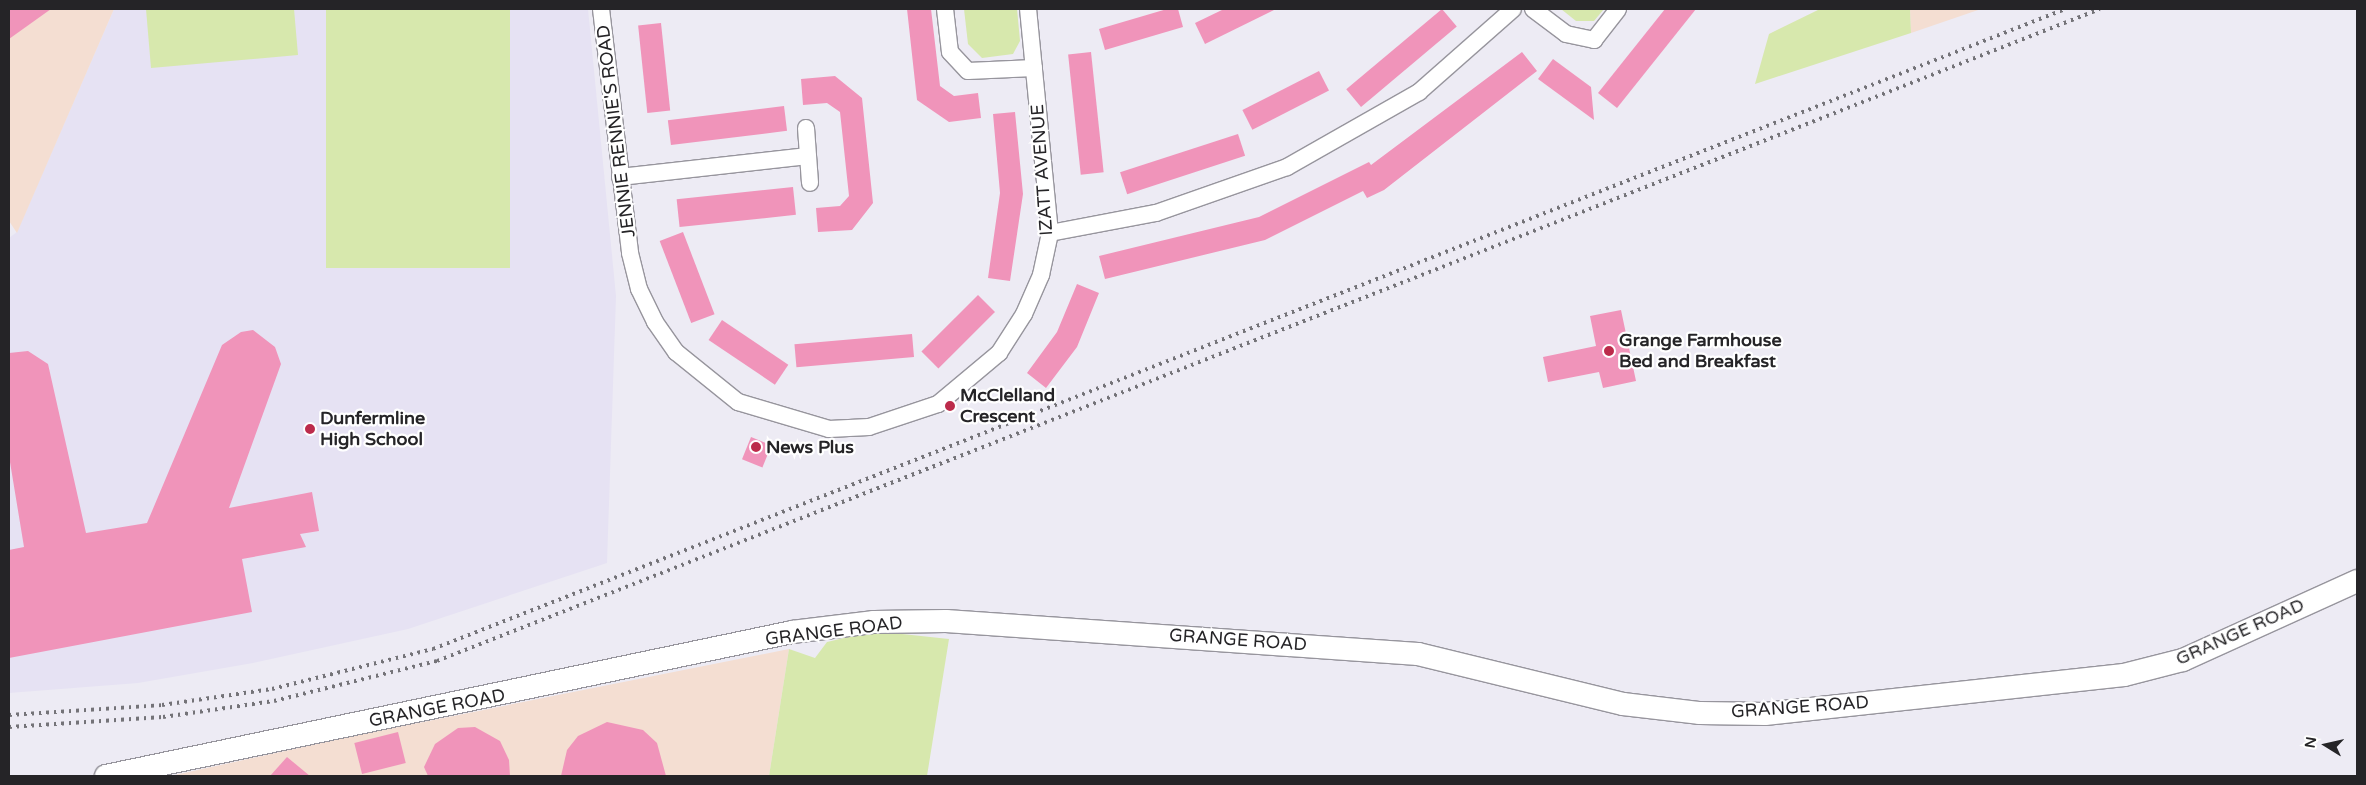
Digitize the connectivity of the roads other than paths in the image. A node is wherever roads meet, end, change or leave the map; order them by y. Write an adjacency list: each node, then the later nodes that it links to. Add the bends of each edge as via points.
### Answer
1 (601, 9): 10 (street, JENNIE RENNIE'S ROAD)
2 (945, 9): 7 (street, via 950,52 968,71)
3 (1030, 9): 7 (street, IZATT AVENUE)
4 (1512, 9): 12 (street, via 1420,92 1287,167 1156,214)
5 (1533, 9): 6 (street, via 1566,34 1594,40)
6 (1618, 9)
7 (1034, 68): 12 (street, IZATT AVENUE)
8 (806, 128): 9 (street)
9 (808, 156): 10 (street); 11 (street)
10 (620, 177): 13 (street, JENNIE RENNIE'S ROAD)
11 (810, 183)
12 (1050, 233): 13 (street, IZATT AVENUE, via 1041,275 1000,353 938,404 903,419 829,429 767,414 738,402 708,381 676,352 655,322 639,289)
13 (630, 253)
14 (2357, 580): 15 (street, GRANGE ROAD, via 2183,660 2124,675 1765,714 1700,713 1623,704 1418,654 956,621 874,622 792,632)
15 (106, 776)

